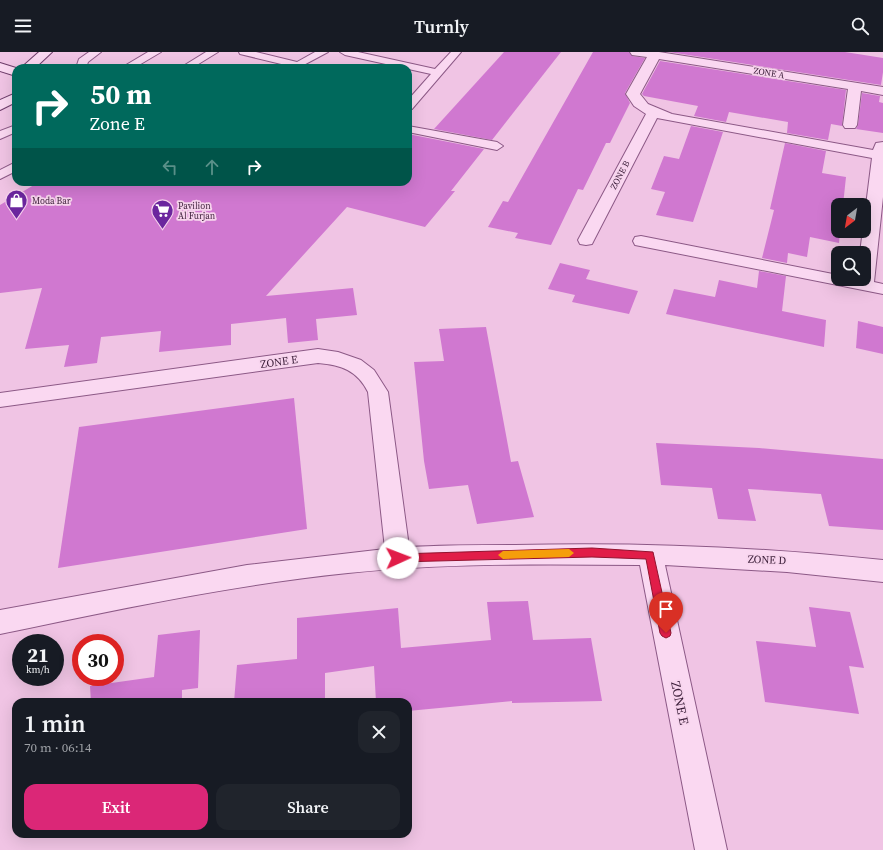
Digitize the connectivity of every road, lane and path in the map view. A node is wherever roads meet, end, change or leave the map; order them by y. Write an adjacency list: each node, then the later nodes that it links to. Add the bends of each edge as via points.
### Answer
1 (46, 52): 11 (street)
2 (96, 52): 12 (lane)
3 (156, 52): 13 (lane)
4 (213, 52): 14 (lane)
5 (244, 52): 15 (lane)
6 (323, 52): 16 (lane)
7 (345, 52): 17 (lane)
8 (456, 52): 21 (lane)
9 (636, 52): 10 (street, ZONE A)
10 (655, 55): 22 (street, ZONE A); 27 (street, via 633,94 638,103)
11 (32, 64)
12 (82, 64)
13 (134, 64)
14 (192, 64)
15 (294, 64)
16 (300, 64)
17 (389, 64)
18 (0, 68): 20 (street)
19 (412, 69): 21 (lane)
20 (12, 71)
21 (438, 73): 25 (lane)
22 (855, 86): 23 (street, ZONE A); 28 (street)
23 (883, 91)
24 (12, 99): 26 (street)
25 (412, 102)
26 (0, 106)
27 (654, 111): 33 (street, via 672,118); 36 (street, ZONE B)
28 (850, 125)
29 (12, 130): 31 (lane)
30 (412, 130): 32 (lane)
31 (0, 136)
32 (497, 146)
33 (882, 151): 38 (street)
34 (12, 168): 35 (lane)
35 (0, 175)
36 (586, 240)
37 (641, 241): 39 (street)
38 (870, 246)
39 (831, 279)
40 (865, 286): 41 (street)
41 (883, 289)
42 (0, 400): 44 (street, ZONE E, via 318,356 338,358 356,365 371,376 378,392)
43 (650, 555): 44 (street, ZONE D, via 592,552); 45 (street, ZONE D, via 812,562); 47 (street, ZONE E)
44 (398, 558): 46 (street, ZONE D, via 295,569 194,584)
45 (883, 571)
46 (0, 622)
47 (711, 850)

